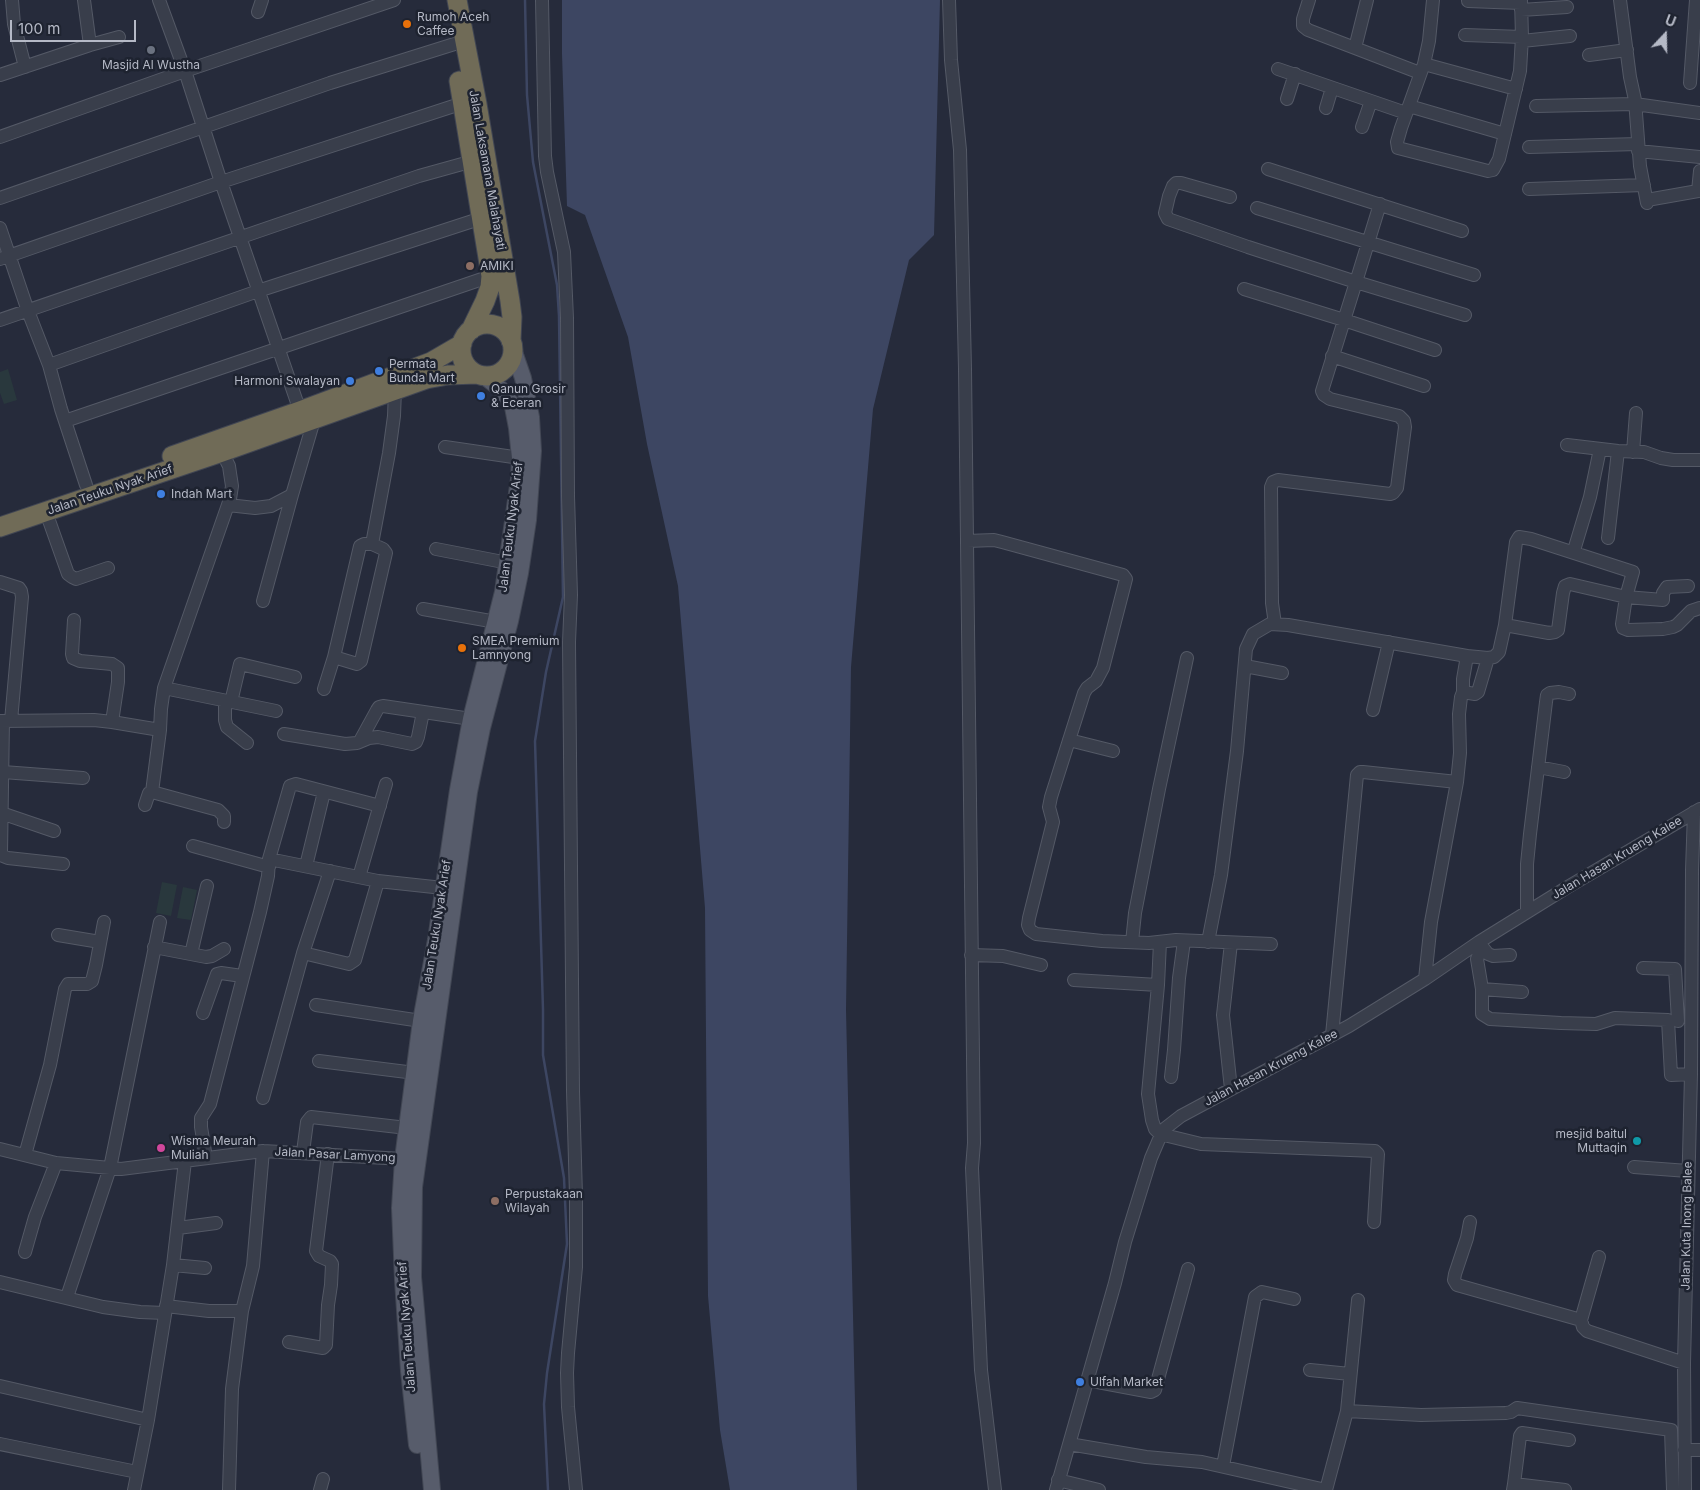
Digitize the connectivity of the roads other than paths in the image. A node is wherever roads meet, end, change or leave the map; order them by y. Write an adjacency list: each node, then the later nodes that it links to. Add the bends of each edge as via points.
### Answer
1 (12, 0): 26 (street, via 14,24)
2 (84, 0): 22 (street)
3 (159, 0): 29 (street)
4 (394, 0): 29 (street)
5 (445, 0): 21 (highway, Jalan Laksamana Malahayati)
6 (457, 0): 21 (highway, Jalan Laksamana Malahayati)
7 (542, 0): 258 (street, via 545,156 564,252 568,318 576,1267 567,1373)
8 (949, 0): 102 (street, via 960,150)
9 (1306, 0): 23 (street, via 1303,26)
10 (1367, 0): 23 (street)
11 (1433, 0): 27 (street, via 1432,25)
12 (1620, 0): 24 (street)
13 (1696, 0): 32 (street)
14 (1468, 1): 15 (street)
15 (1521, 4): 16 (street); 20 (street)
16 (1567, 7)
17 (1465, 35): 20 (street)
18 (1570, 36): 20 (street)
19 (119, 37): 22 (street)
20 (1522, 39): 34 (street)
21 (458, 42): 37 (highway, Jalan Laksamana Malahayati); 43 (street); 76 (highway, Jalan Laksamana Malahayati, via 477,104 510,301)
22 (90, 45): 26 (street)
23 (1354, 48): 27 (street)
24 (1627, 50): 25 (street); 38 (street)
25 (1589, 54)
26 (25, 67): 31 (street)
27 (1422, 68): 34 (street); 41 (street)
28 (1278, 69): 30 (street)
29 (185, 71): 43 (street); 46 (street)
30 (1295, 74): 33 (street); 35 (street)
31 (0, 75)
32 (1690, 83)
33 (1332, 88): 36 (street); 40 (street)
34 (1516, 89): 45 (street)
35 (1286, 99)
36 (1371, 101): 41 (street); 44 (street)
37 (463, 103): 50 (highway, Jalan Laksamana Malahayati); 53 (street)
38 (1636, 105): 39 (street); 42 (street); 48 (street)
39 (1536, 106)
40 (1326, 108)
41 (1408, 110): 45 (street); 45 (street, via 1398,148 1488,171 1496,166)
42 (1700, 113)
43 (204, 127): 53 (street); 57 (street)
44 (1362, 127)
45 (1505, 134)
46 (0, 137)
47 (1529, 147): 48 (street)
48 (1638, 148): 49 (street); 54 (street)
49 (1700, 157)
50 (473, 161): 60 (highway, Jalan Laksamana Malahayati); 63 (street)
51 (1268, 169): 58 (street)
52 (1700, 171): 54 (street, via 1698,191 1647,201)
53 (221, 182): 63 (street); 65 (street)
54 (1644, 185): 55 (street)
55 (1529, 189)
56 (1230, 197): 68 (street, via 1176,183 1168,196 1165,213 1168,219)
57 (0, 198)
58 (1380, 204): 62 (street); 64 (street)
59 (1257, 208): 64 (street)
60 (482, 218): 67 (highway, Jalan Laksamana Malahayati); 70 (street)
61 (0, 228): 65 (street)
62 (1462, 231)
63 (240, 237): 70 (street); 71 (street)
64 (1368, 243): 66 (street); 68 (street)
65 (5, 257): 71 (street)
66 (1474, 275)
67 (491, 276): 75 (highway, Jalan Laksamana Malahayati, via 485,301); 77 (street)
68 (1356, 282): 72 (street); 74 (street)
69 (1244, 289): 74 (street)
70 (258, 291): 77 (street); 80 (street)
71 (28, 310): 73 (street); 80 (street)
72 (1465, 315)
73 (0, 320)
74 (1344, 320): 78 (street); 79 (street)
75 (466, 337): 76 (highway, via 484,324 497,326); 81 (highway, via 462,358 465,365); 85 (highway, Jalan Teuku Nyak Arief, via 431,362)
76 (512, 345): 81 (highway, via 510,363 505,369 492,376); 149 (main road, Jalan Teuku Nyak Arief, via 531,418 531,489 510,621)
77 (278, 347): 85 (street); 86 (street)
78 (1435, 350)
79 (1332, 356): 82 (street); 116 (street, via 1322,391 1326,397 1399,416 1404,421 1397,488 1390,494 1273,482 1272,603)
80 (49, 365): 86 (street)
81 (480, 375): 83 (highway, Jalan Teuku Nyak Arief, via 438,376); 93 (main road, Jalan Teuku Nyak Arief, via 503,392 513,407)
82 (1424, 386)
83 (395, 390): 85 (highway, Jalan Teuku Nyak Arief); 103 (street, via 389,453)
84 (1636, 412): 92 (street)
85 (307, 416): 91 (highway, Jalan Teuku Nyak Arief); 95 (highway, Jalan Teuku Nyak Arief); 96 (street)
86 (64, 421): 95 (street)
87 (1567, 445): 89 (street)
88 (445, 447): 93 (street)
89 (1600, 449): 90 (street); 104 (street)
90 (1618, 451): 92 (street); 101 (street)
91 (222, 452): 97 (street, via 229,466 232,486); 98 (highway, Jalan Teuku Nyak Arief)
92 (1633, 452): 94 (street, via 1673,460)
93 (520, 458): 106 (main road, Jalan Teuku Nyak Arief)
94 (1700, 460)
95 (86, 485): 99 (highway, Jalan Teuku Nyak Arief)
96 (292, 495): 97 (street, via 271,506 255,508); 111 (street)
97 (228, 504): 126 (street)
98 (46, 512): 100 (highway, Jalan Teuku Nyak Arief); 107 (street, via 68,574 76,579)
99 (0, 514)
100 (0, 527)
101 (1608, 538)
102 (973, 541): 139 (street, via 994,540 1125,577 1103,668 1084,693); 184 (street)
103 (372, 544): 120 (street, via 360,546); 120 (street, via 383,548 386,553 361,661 357,664)
104 (1575, 547)
105 (436, 549): 106 (street)
106 (508, 562): 115 (main road, Jalan Teuku Nyak Arief)
107 (108, 568)
108 (0, 582): 135 (street, via 19,588 22,597)
109 (1688, 586): 110 (street, via 1667,587 1663,600)
110 (1626, 597): 112 (street, via 1622,624 1628,630 1673,627 1691,611); 117 (street, via 1570,584 1562,593 1558,630 1555,632 1549,634); 117 (street, via 1633,572 1519,537)
111 (263, 601)
112 (1700, 608)
113 (423, 610): 115 (street)
114 (74, 620): 136 (street, via 73,658 112,664 118,668)
115 (496, 622): 134 (main road, Jalan Teuku Nyak Arief)
116 (1275, 624): 118 (street); 123 (street, via 1253,634 1247,645)
117 (1505, 625): 122 (street, via 1499,652)
118 (1389, 642): 119 (street); 131 (street)
119 (1467, 656): 122 (street); 128 (street)
120 (334, 657): 127 (street)
121 (1187, 658): 174 (street, via 1159,789)
122 (1488, 658): 128 (street, via 1478,692)
123 (1245, 666): 124 (street); 176 (street, via 1221,875)
124 (1282, 673)
125 (295, 677): 130 (street, via 240,664)
126 (164, 688): 130 (street); 137 (street)
127 (324, 689)
128 (1463, 692): 147 (street, via 1459,714)
129 (1569, 694): 143 (street, via 1554,692 1547,695)
130 (228, 701): 132 (street); 141 (street, via 227,727)
131 (1373, 710)
132 (276, 711)
133 (423, 712): 134 (street); 140 (street, via 379,707); 140 (street, via 416,742 412,744 378,737)
134 (471, 719): 149 (main road, Jalan Teuku Nyak Arief)
135 (5, 721): 136 (street); 144 (street)
136 (112, 722): 137 (street)
137 (160, 730): 150 (street)
138 (284, 734): 140 (street, via 345,744)
139 (1069, 740): 142 (street); 174 (street, via 1051,797 1049,807 1053,822 1028,925 1036,934)
140 (360, 741)
141 (247, 744)
142 (1113, 751)
143 (1538, 767): 145 (street); 168 (street, via 1528,856)
144 (3, 772): 146 (street); 155 (street)
145 (1564, 772)
146 (83, 778)
147 (1457, 782): 189 (street, via 1431,922); 198 (street, via 1364,772 1357,775)
148 (386, 784): 153 (street)
149 (464, 791): 167 (main road, Jalan Teuku Nyak Arief); 249 (main road, Jalan Teuku Nyak Arief, via 414,1194 413,1277)
150 (152, 792): 152 (street, via 149,792); 156 (street, via 218,810 224,816)
151 (324, 792): 153 (street); 159 (street, via 296,784 290,786); 161 (street)
152 (145, 805)
153 (380, 806): 164 (street)
154 (1697, 810): 162 (street, Jalan Kuta Inong Balee); 168 (street, Jalan Hasan Krueng Kalee)
155 (1, 813): 157 (street); 160 (street, via 3,856)
156 (224, 822)
157 (54, 831)
158 (194, 846): 159 (street)
159 (269, 863): 161 (street); 188 (street, via 260,912)
160 (63, 864)
161 (306, 866): 163 (street)
162 (1696, 870): 197 (street, Jalan Kuta Inong Balee)
163 (330, 872): 164 (street); 182 (street)
164 (359, 878): 165 (street)
165 (378, 881): 167 (street); 182 (street, via 355,960 349,964)
166 (208, 886): 183 (street)
167 (443, 888): 196 (main road, Jalan Teuku Nyak Arief)
168 (1527, 912): 180 (street, Jalan Hasan Krueng Kalee)
169 (104, 922): 173 (street)
170 (160, 922): 179 (street)
171 (58, 935): 173 (street)
172 (1184, 941): 175 (street); 176 (street); 202 (street)
173 (100, 942): 210 (street, via 92,981 68,984 65,989 50,1065)
174 (1132, 942): 175 (street)
175 (1160, 942): 191 (street)
176 (1208, 942): 177 (street)
177 (1230, 943): 178 (street); 203 (street, via 1223,1015)
178 (1271, 944)
179 (154, 947): 183 (street); 218 (street)
180 (1481, 947): 185 (street, via 1493,956); 189 (street, Jalan Hasan Krueng Kalee); 192 (street, via 1477,959)
181 (224, 949): 183 (street, via 210,956)
182 (303, 952): 204 (street)
183 (191, 954)
184 (971, 955): 186 (street, via 1003,956); 259 (street, via 975,1244 984,1401)
185 (1510, 955)
186 (1041, 965)
187 (1642, 968): 197 (street, via 1675,970)
188 (242, 976): 195 (street, via 217,974); 213 (street, via 210,1104 201,1118)
189 (1425, 979): 198 (street, Jalan Hasan Krueng Kalee)
190 (1074, 980): 191 (street)
191 (1158, 985): 206 (street, via 1148,1094 1152,1120)
192 (1482, 989): 193 (street); 197 (street, via 1482,1014 1490,1019 1596,1024 1615,1018)
193 (1522, 992)
194 (316, 1005): 196 (street)
195 (203, 1013)
196 (421, 1021): 200 (main road, Jalan Teuku Nyak Arief)
197 (1684, 1022): 201 (street, Jalan Kuta Inong Balee); 201 (street, via 1671,1075)
198 (1332, 1036): 203 (street, Jalan Hasan Krueng Kalee)
199 (319, 1061): 200 (street)
200 (415, 1074): 205 (main road, Jalan Teuku Nyak Arief)
201 (1691, 1074): 212 (street, Jalan Kuta Inong Balee)
202 (1171, 1077)
203 (1231, 1089): 206 (street, Jalan Hasan Krueng Kalee, via 1181,1116)
204 (263, 1098)
205 (407, 1128): 209 (street, via 312,1117 307,1122); 214 (main road, Jalan Teuku Nyak Arief)
206 (1160, 1134): 220 (street, via 1201,1144 1375,1151 1378,1154); 240 (street, via 1125,1242)
207 (0, 1149): 210 (street, Jalan Pasar Lamyong)
208 (263, 1151): 209 (street, Jalan Pasar Lamyong); 213 (street, Jalan Pasar Lamyong); 234 (street, via 253,1266)
209 (303, 1152): 211 (street, Jalan Pasar Lamyong)
210 (25, 1154): 216 (street, Jalan Pasar Lamyong)
211 (328, 1154): 214 (street, Jalan Pasar Lamyong); 236 (street, via 316,1251 332,1264 326,1345 323,1348)
212 (1694, 1157): 219 (street, Jalan Kuta Inong Balee)
213 (206, 1158): 215 (street, Jalan Pasar Lamyong)
214 (403, 1159): 249 (main road, Jalan Teuku Nyak Arief, via 400,1208 409,1371)
215 (185, 1161): 218 (street, Jalan Pasar Lamyong); 223 (street)
216 (56, 1163): 218 (street, Jalan Pasar Lamyong); 224 (street)
217 (1634, 1167): 219 (street)
218 (110, 1168): 230 (street)
219 (1688, 1171): 237 (street, Jalan Kuta Inong Balee)
220 (1374, 1222)
221 (1470, 1222): 235 (street, via 1455,1274 1454,1280 1458,1284)
222 (216, 1223): 223 (street)
223 (178, 1228): 226 (street)
224 (24, 1252)
225 (1599, 1257): 235 (street)
226 (173, 1266): 227 (street); 233 (street)
227 (205, 1268)
228 (1188, 1268): 240 (street, via 1155,1390 1151,1392)
229 (1, 1286): 230 (street)
230 (67, 1297): 233 (street, via 102,1307 140,1312)
231 (1294, 1299): 250 (street, via 1262,1292 1255,1297)
232 (1358, 1300): 239 (street)
233 (165, 1309): 234 (street); 243 (street)
234 (242, 1311): 255 (street, via 232,1389)
235 (1581, 1320): 237 (street, via 1587,1331)
236 (289, 1342)
237 (1684, 1363): 247 (street, Jalan Kuta Inong Balee)
238 (1310, 1370): 239 (street)
239 (1350, 1374): 242 (street)
240 (1087, 1380): 246 (street)
241 (0, 1386): 243 (street)
242 (1347, 1411): 261 (street); 263 (street, via 1421,1416 1506,1413 1517,1408 1671,1430)
243 (148, 1420): 251 (street)
244 (1569, 1440): 253 (street, via 1522,1433)
245 (0, 1444): 251 (street)
246 (1069, 1444): 250 (street); 252 (street)
247 (1684, 1450): 248 (street); 264 (street, Jalan Kuta Inong Balee)
248 (1700, 1450)
249 (424, 1459): 256 (main road, Jalan Teuku Nyak Arief); 257 (main road, Jalan Teuku Nyak Arief)
250 (1223, 1466): 261 (street)
251 (137, 1472): 254 (street)
252 (1057, 1485): 260 (street)
253 (1513, 1487): 262 (street)
254 (134, 1490)
255 (229, 1490)
256 (422, 1490)
257 (432, 1490)
258 (576, 1490)
259 (995, 1490)
260 (1099, 1490)
261 (1326, 1490)
262 (1565, 1490)
263 (1673, 1490)
264 (1685, 1490)

